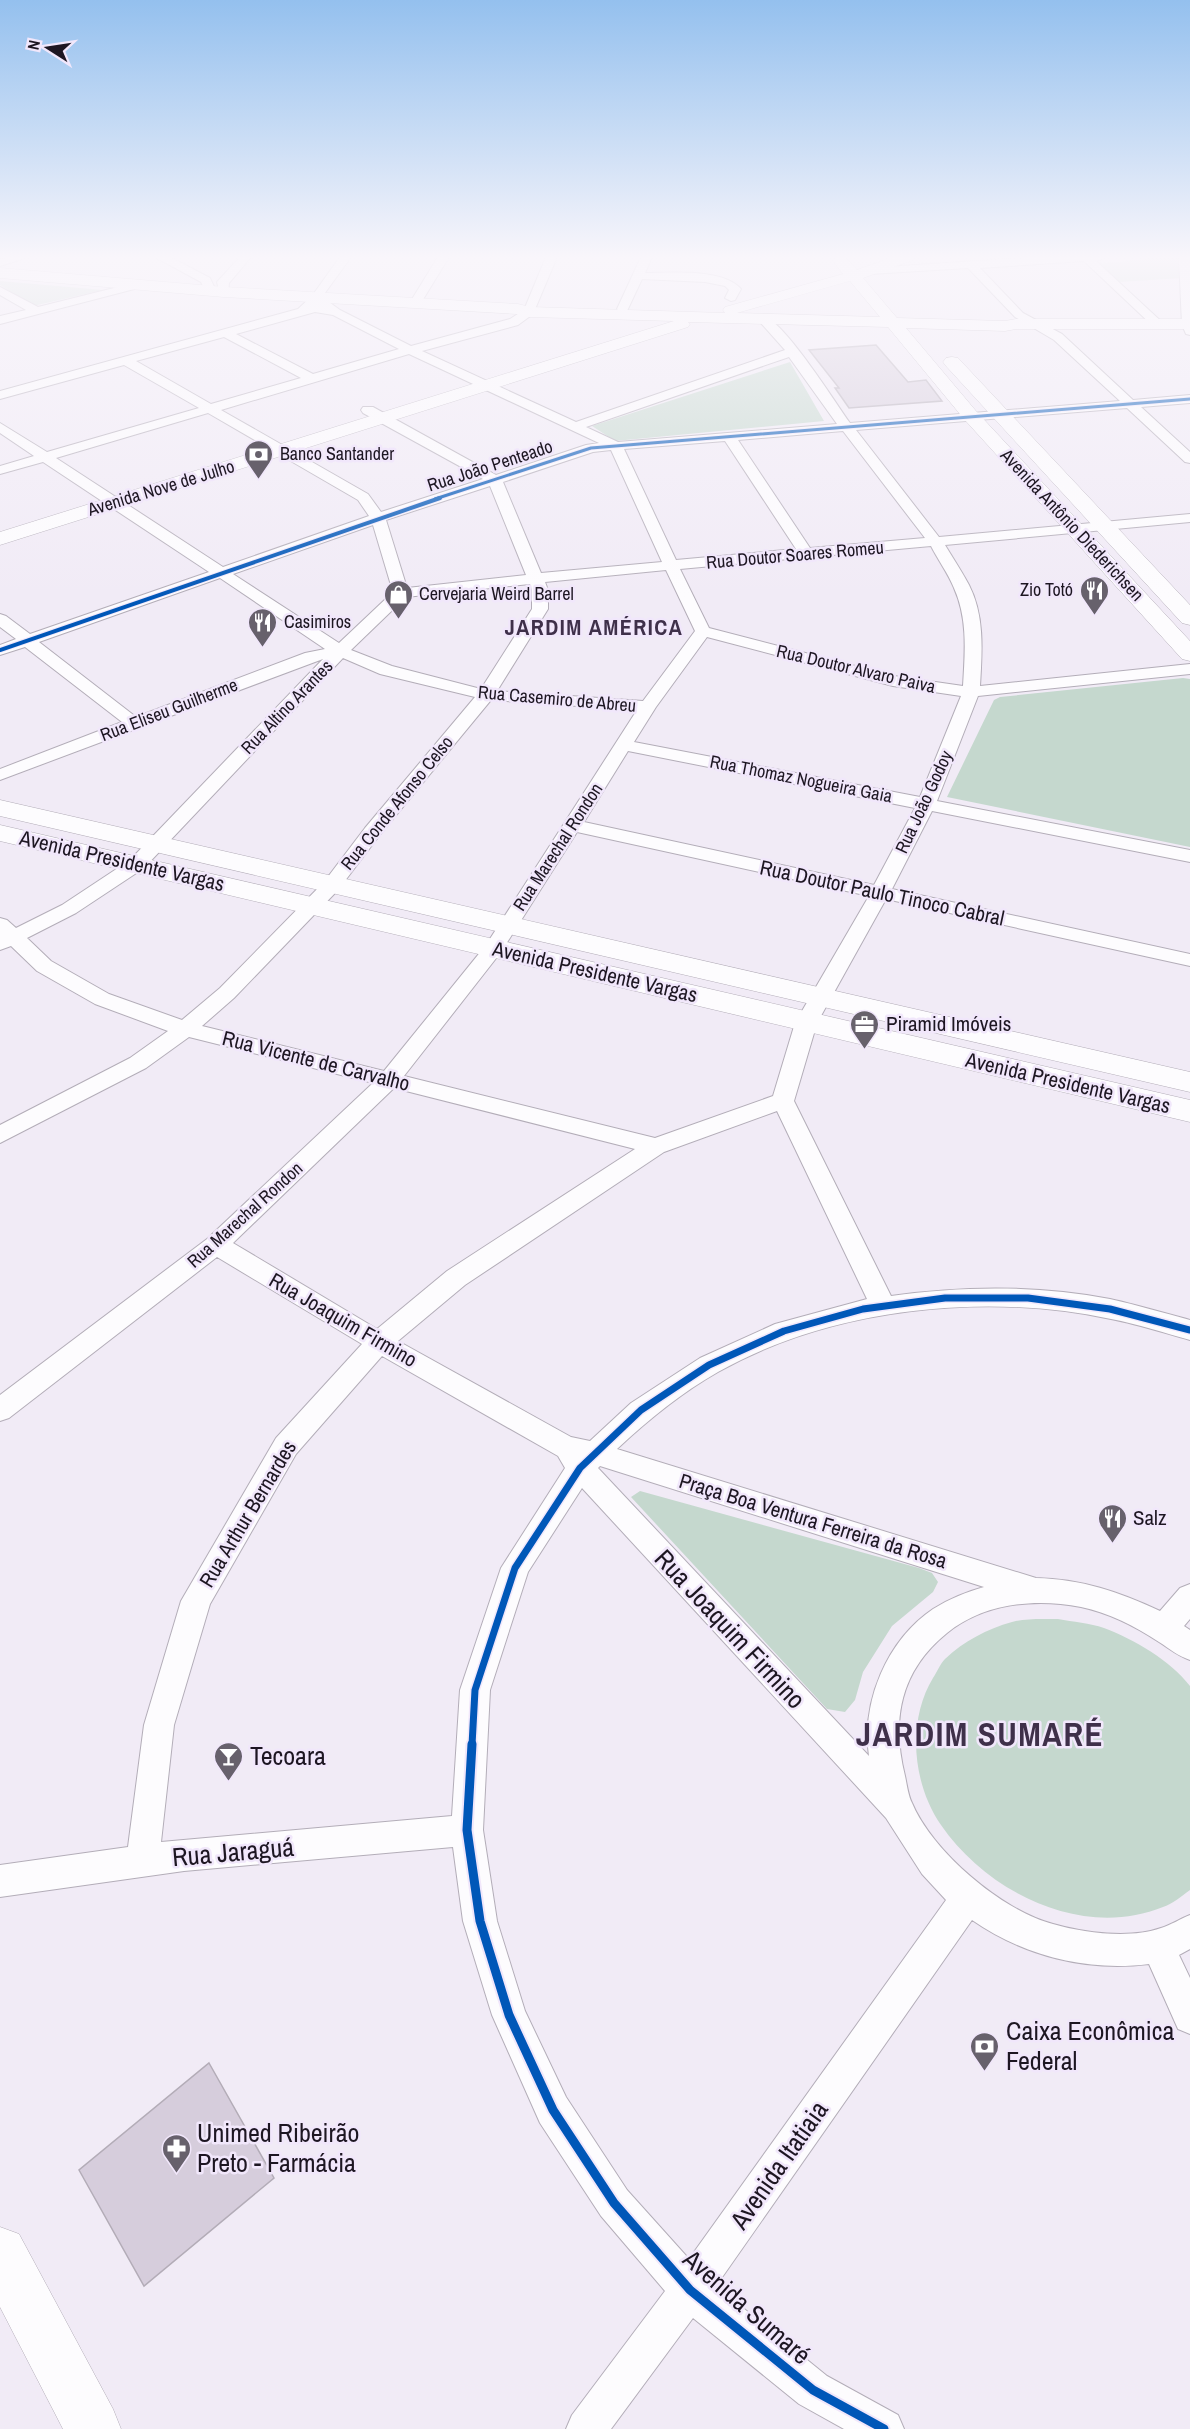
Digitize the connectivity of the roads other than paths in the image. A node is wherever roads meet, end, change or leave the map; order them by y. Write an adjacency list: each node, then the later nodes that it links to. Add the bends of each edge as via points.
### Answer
1 (93, 370): 15 (street)
2 (143, 370): 18 (street)
3 (296, 370): 13 (street)
4 (337, 370): 13 (street)
5 (453, 370): 14 (street)
6 (515, 370): 14 (main road, Avenida Nove de Julho)
7 (523, 370): 14 (main road, Avenida Nove de Julho)
8 (738, 370): 23 (street)
9 (805, 370): 24 (street, Rua João Godoy)
10 (932, 370): 21 (main road, Avenida Antônio Diederichsen)
11 (960, 370): 19 (main road, Avenida Antônio Diederichsen)
12 (1093, 370): 17 (street)
13 (310, 378): 18 (street)
14 (479, 383): 20 (main road, Avenida Nove de Julho); 23 (street)
15 (0, 396)
16 (1190, 399): 17 (street, Rua João Penteado)
17 (1129, 404): 19 (street, Rua João Penteado); 29 (street)
18 (209, 408): 27 (street); 28 (street)
19 (1000, 413): 21 (street, Rua João Penteado); 36 (main road, Avenida Antônio Diederichsen)
20 (376, 414): 27 (main road, Avenida Nove de Julho); 31 (street)
21 (970, 415): 24 (street, Rua João Penteado); 37 (main road, Avenida Antônio Diederichsen)
22 (0, 427): 28 (street, Rua Casemiro de Abreu)
23 (574, 427): 26 (street)
24 (847, 428): 25 (street, Rua João Penteado); 39 (street, Rua João Godoy)
25 (730, 438): 26 (street, Rua João Penteado); 40 (street)
26 (615, 445): 31 (street, Rua João Penteado, via 591,448); 41 (street)
27 (274, 446): 32 (main road, Avenida Nove de Julho); 33 (street, via 363,497)
28 (43, 457): 30 (street); 32 (street, Rua Casemiro de Abreu)
29 (1190, 459)
30 (0, 470)
31 (495, 480): 33 (street, Rua João Penteado); 43 (street, Rua Conde Afonso Celso)
32 (107, 498): 35 (main road, Avenida Nove de Julho); 38 (main road, Avenida Nove de Julho); 42 (street, Rua Casemiro de Abreu)
33 (378, 518): 42 (street, Rua João Penteado); 44 (street)
34 (1190, 518): 36 (street, Rua Doutor Soares Romeu)
35 (0, 524)
36 (1106, 527): 37 (street, Rua Doutor Soares Romeu); 45 (main road, Avenida Antônio Diederichsen)
37 (1077, 530): 39 (street, Rua Doutor Soares Romeu); 51 (main road, Avenida Antônio Diederichsen)
38 (0, 539)
39 (936, 543): 40 (street, Rua Doutor Soares Romeu); 55 (street, Rua João Godoy, via 962,587 971,616)
40 (806, 554): 41 (street, Rua Doutor Soares Romeu)
41 (671, 566): 43 (street, Rua Doutor Soares Romeu); 47 (street)
42 (219, 573): 48 (street, Rua João Penteado); 50 (street, Rua Casemiro de Abreu)
43 (534, 578): 44 (street, Rua Doutor Soares Romeu); 56 (street, Rua Conde Afonso Celso, via 540,590 540,609)
44 (401, 593): 50 (street, Rua Altino Arantes)
45 (1190, 618)
46 (0, 619): 48 (street)
47 (703, 631): 55 (street, Rua Doutor Alvaro Paiva, via 893,681); 57 (street, Rua Marechal Rondon)
48 (26, 641): 49 (street, Rua João Penteado); 58 (street)
49 (0, 650)
50 (340, 651): 52 (street, Rua Eliseu Guilherme); 53 (street, Rua Altino Arantes); 56 (street, Rua Casemiro de Abreu, via 386,670)
51 (1190, 654)
52 (311, 656): 53 (street); 58 (street, Rua Eliseu Guilherme)
53 (327, 665): 65 (street, Rua Altino Arantes)
54 (1190, 669): 55 (street, Rua Doutor Alvaro Paiva)
55 (971, 692): 61 (street, Rua João Godoy)
56 (486, 695): 57 (street, Rua Casemiro de Abreu); 68 (street, Rua Conde Afonso Celso)
57 (648, 706): 59 (street, Rua Marechal Rondon)
58 (133, 723): 60 (street, Rua Eliseu Guilherme)
59 (625, 745): 61 (street, Rua Thomaz Nogueira Gaia); 63 (street, Rua Marechal Rondon)
60 (0, 775)
61 (927, 803): 66 (street, Rua Thomaz Nogueira Gaia); 69 (street, Rua João Godoy)
62 (0, 808): 65 (main road, Avenida Presidente Vargas)
63 (573, 825): 69 (street, Rua Doutor Paulo Tinoco Cabral); 72 (street, Rua Marechal Rondon)
64 (0, 833): 67 (main road, Avenida Presidente Vargas)
65 (158, 845): 67 (street, Rua Altino Arantes); 68 (main road, Avenida Presidente Vargas)
66 (1190, 856)
67 (137, 864): 70 (main road, Avenida Presidente Vargas); 71 (street, Rua Altino Arantes, via 69,909)
68 (331, 886): 70 (street, Rua Conde Afonso Celso); 72 (main road, Avenida Presidente Vargas)
69 (880, 893): 73 (street, Rua Doutor Paulo Tinoco Cabral); 74 (street, Rua João Godoy)
70 (312, 906): 72 (main road, Avenida Presidente Vargas); 76 (street, Rua Conde Afonso Celso, via 227,993)
71 (5, 935): 76 (street, Rua Vicente de Carvalho, via 44,966 102,999)
72 (500, 937): 74 (main road, Avenida Presidente Vargas); 75 (main road, Avenida Presidente Vargas); 77 (street, Rua Marechal Rondon)
73 (1190, 960)
74 (821, 997): 75 (street, Rua João Godoy); 78 (main road, Avenida Presidente Vargas)
75 (806, 1023): 79 (street, Rua João Godoy); 80 (main road, Avenida Presidente Vargas)
76 (185, 1029): 77 (street, Rua Vicente de Carvalho); 81 (street, Rua Conde Afonso Celso, via 138,1063)
77 (389, 1080): 82 (street, Rua Vicente de Carvalho); 83 (street, Rua Marechal Rondon)
78 (1190, 1082)
79 (783, 1101): 82 (street, Rua Arthur Bernardes); 84 (street)
80 (1190, 1111)
81 (0, 1135)
82 (656, 1146): 86 (street, Rua Arthur Bernardes, via 456,1278)
83 (216, 1245): 86 (street, Rua Joaquim Firmino); 87 (street, Rua Marechal Rondon)
84 (882, 1304): 85 (street, Avenida Sumaré, via 973,1296 1066,1301 1161,1320); 88 (street, Avenida Sumaré, via 801,1323 725,1355 655,1398)
85 (1190, 1330)
86 (379, 1342): 88 (street, Rua Joaquim Firmino); 95 (street, Rua Arthur Bernardes, via 286,1446 196,1601 159,1725)
87 (0, 1409)
88 (579, 1456): 89 (street, Praça Boa Ventura Ferreira da Rosa); 93 (street, Rua Joaquim Firmino); 94 (street, Avenida Sumaré, via 514,1568 475,1690)
89 (1032, 1589): 91 (street, Praça Boa Ventura Ferreira da Rosa, via 1100,1598); 93 (street, Praça Boa Ventura Ferreira da Rosa, via 982,1598 938,1621 905,1656 886,1701 883,1753)
90 (1190, 1597): 91 (street)
91 (1166, 1628): 92 (street, Praça Boa Ventura Ferreira da Rosa)
92 (1190, 1647)
93 (898, 1808): 97 (street, Praça Boa Ventura Ferreira da Rosa, via 926,1856)
94 (467, 1830): 95 (street, Rua Jaraguá); 102 (street, Avenida Sumaré, via 480,1921 509,2015 553,2110 614,2203)
95 (143, 1861): 96 (street, Rua Jaraguá)
96 (0, 1881)
97 (968, 1898): 99 (street, Praça Boa Ventura Ferreira da Rosa, via 1012,1926 1060,1944 1110,1951); 102 (street, Avenida Itatiaia)
98 (1190, 1932): 99 (street, Praça Boa Ventura Ferreira da Rosa)
99 (1158, 1946): 100 (street)
100 (1190, 2017)
101 (0, 2253): 103 (main road)
102 (690, 2290): 104 (street, Avenida Itatiaia); 105 (street, Avenida Sumaré, via 813,2390)
103 (93, 2429)
104 (586, 2429)
105 (884, 2429)

